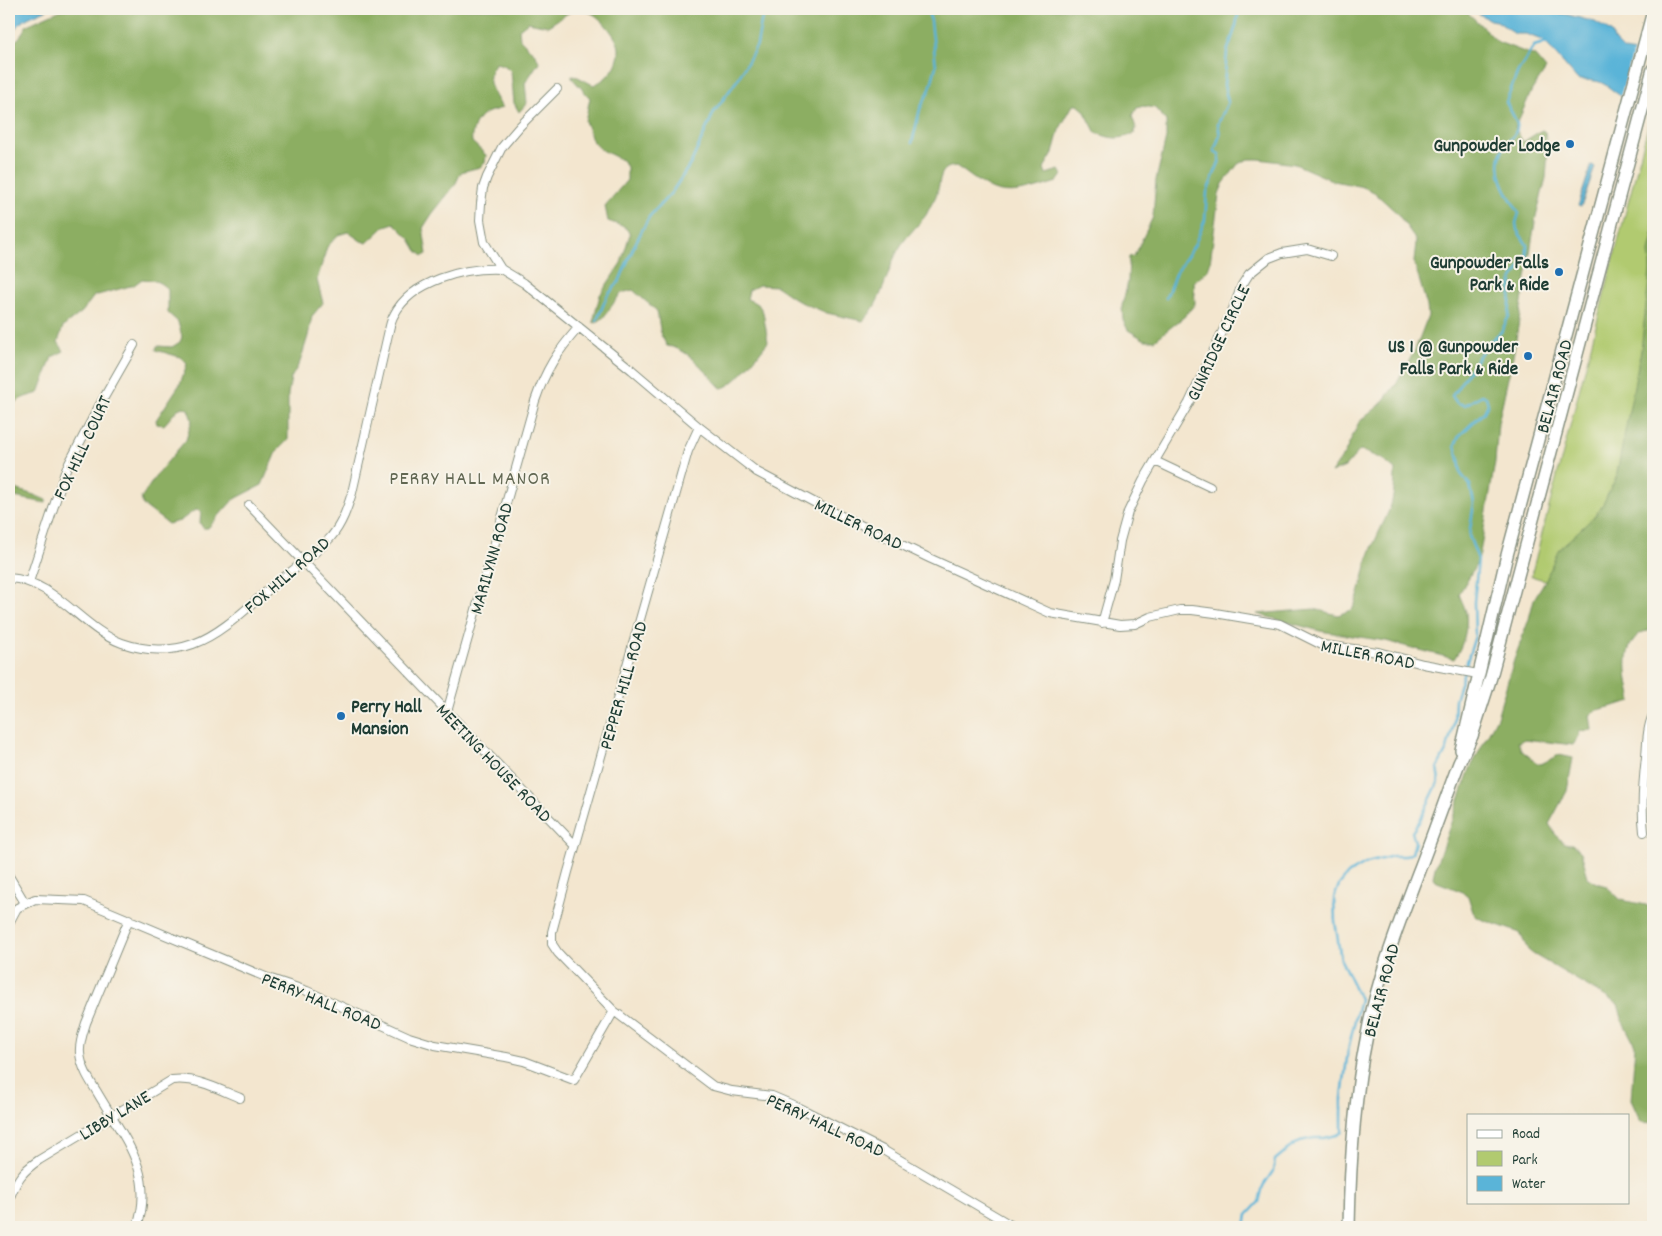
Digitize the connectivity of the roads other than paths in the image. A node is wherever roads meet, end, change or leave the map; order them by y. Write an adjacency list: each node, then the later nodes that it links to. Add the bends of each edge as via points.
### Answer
1 (1653, 11): 16 (highway, BELAIR ROAD, via 1506,560)
2 (1653, 69): 17 (highway, BELAIR ROAD)
3 (557, 89): 5 (street, MILLER ROAD, via 502,148 483,188 480,220 484,242)
4 (1332, 256): 9 (street, GUNRIDGE CIRCLE, via 1307,249 1282,252 1249,274 1189,403)
5 (501, 269): 6 (street, MILLER ROAD); 12 (street, FOX HILL ROAD, via 476,270 437,279 402,303 389,330 346,511 331,537)
6 (579, 327): 8 (street, MILLER ROAD); 18 (street, MARILYNN ROAD, via 547,369 535,401)
7 (134, 345): 14 (street, FOX HILL COURT, via 66,470)
8 (699, 427): 15 (street, MILLER ROAD, via 758,472 823,507 1050,613); 22 (street, PEPPER HILL ROAD, via 688,451)
9 (1154, 461): 10 (street); 15 (street, GUNRIDGE CIRCLE, via 1128,512)
10 (1210, 487)
11 (249, 505): 12 (street, MEETING HOUSE ROAD)
12 (303, 563): 14 (street, FOX HILL ROAD, via 205,638 163,650 116,640 48,591); 18 (street, MEETING HOUSE ROAD)
13 (9, 578): 14 (street, FOX HILL ROAD)
14 (29, 582)
15 (1102, 623): 16 (street, MILLER ROAD, via 1135,624 1169,612 1192,610 1268,622 1289,628 1322,645 1378,652)
16 (1469, 673): 17 (highway); 20 (highway, BELAIR ROAD)
17 (1491, 677): 20 (highway, BELAIR ROAD, via 1472,736)
18 (447, 712): 22 (street, MEETING HOUSE ROAD)
19 (1653, 715): 21 (street, via 1642,791)
20 (1459, 763): 34 (highway, BELAIR ROAD, via 1391,945 1366,1035 1353,1145)
21 (1644, 832)
22 (575, 846): 27 (street, PEPPER HILL ROAD, via 552,932)
23 (9, 876): 24 (street)
24 (25, 903): 25 (street, PERRY HALL ROAD, via 35,899 84,901); 26 (street, via 17,908)
25 (129, 919): 28 (street, PERRY HALL ROAD, via 268,978 307,991 408,1037 524,1061 574,1080); 30 (street, via 80,1045 82,1063)
26 (9, 923)
27 (552, 944): 28 (street, PERRY HALL ROAD, via 564,961)
28 (614, 1011): 33 (street, PERRY HALL ROAD, via 714,1086 772,1096 800,1108 883,1150)
29 (240, 1098): 30 (street, LIBBY LANE, via 197,1081 172,1080)
30 (111, 1116): 31 (street, LIBBY LANE, via 25,1169); 32 (street, via 131,1149 142,1177 142,1205)
31 (9, 1199)
32 (137, 1227)
33 (1014, 1227)
34 (1349, 1227)

